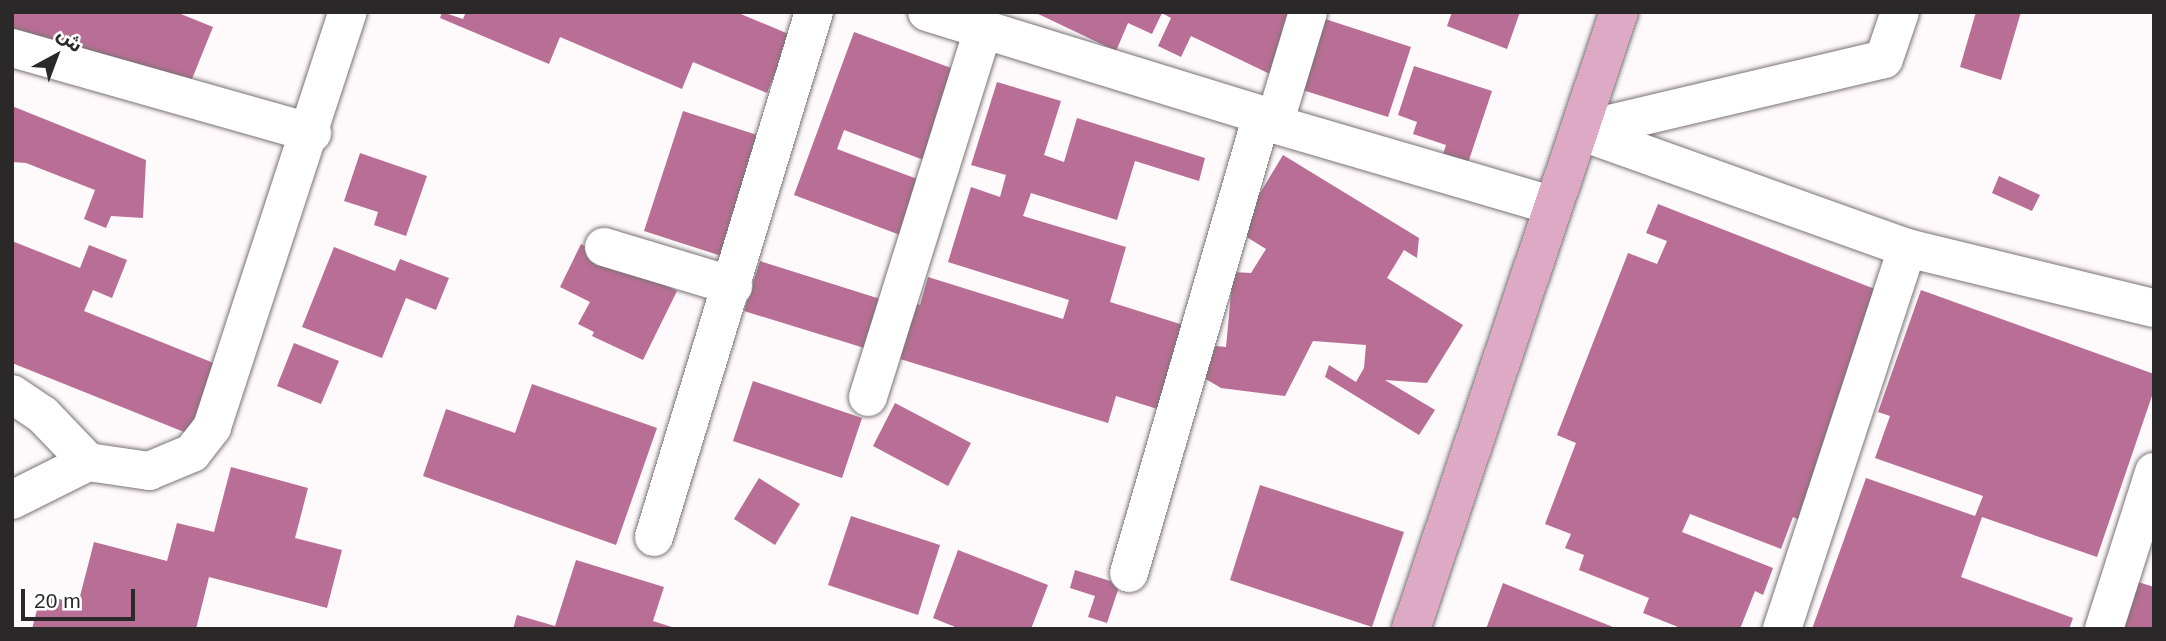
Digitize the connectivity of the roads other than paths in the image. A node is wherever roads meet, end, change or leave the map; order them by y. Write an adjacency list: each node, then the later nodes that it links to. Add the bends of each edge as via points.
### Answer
1 (348, 12): 11 (street)
2 (814, 12): 15 (street)
3 (927, 12): 7 (street)
4 (1308, 12): 9 (street)
5 (1619, 12): 10 (main road)
6 (1900, 12): 10 (street, via 1884,59)
7 (983, 30): 9 (street); 18 (street)
8 (12, 48): 11 (street)
9 (1268, 120): 12 (street); 23 (street)
10 (1580, 131): 12 (main road); 14 (street)
11 (312, 133): 19 (street, via 212,427 192,453 149,471)
12 (1551, 205): 24 (main road)
13 (604, 247): 15 (street)
14 (1907, 248): 16 (street); 25 (street)
15 (733, 286): 22 (street)
16 (2154, 308)
17 (12, 394): 19 (street, via 43,415)
18 (868, 397)
19 (88, 462): 21 (street)
20 (2154, 472): 26 (street)
21 (12, 500)
22 (654, 537)
23 (1129, 573)
24 (1412, 629)
25 (1782, 629)
26 (2104, 629)

